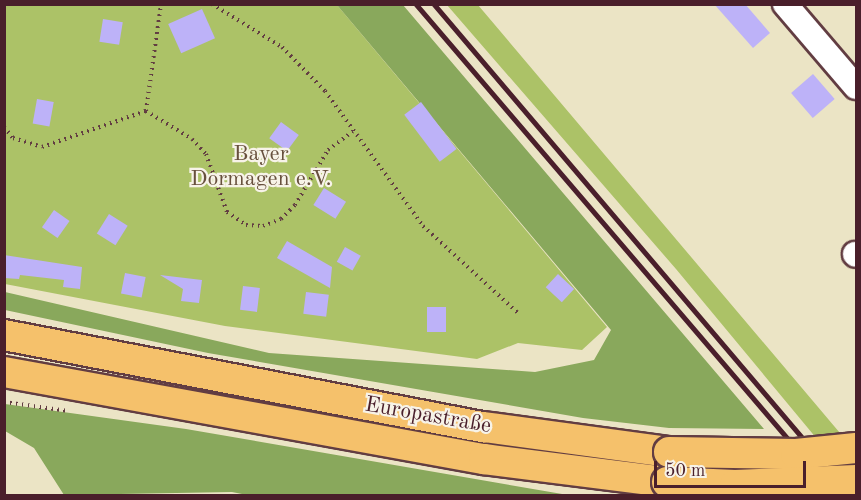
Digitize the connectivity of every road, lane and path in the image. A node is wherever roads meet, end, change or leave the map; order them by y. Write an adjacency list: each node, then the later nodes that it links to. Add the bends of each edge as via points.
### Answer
1 (160, 4): 5 (path)
2 (212, 4): 7 (path, via 282,47 325,91)
3 (785, 4): 4 (street)
4 (856, 87)
5 (146, 111): 6 (path, via 42,147 13,138); 7 (path, via 192,139 206,154 227,212 246,225 263,226 282,219 295,205 328,150)
6 (4, 127)
7 (354, 131): 8 (path, via 423,226)
8 (519, 314)
9 (4, 335): 11 (main road, Europastraße, bridge, via 484,427 669,452 796,454)
10 (4, 372): 12 (main road, Europastraße, bridge, via 484,459 667,482 803,484)
11 (856, 448)
12 (856, 480)

